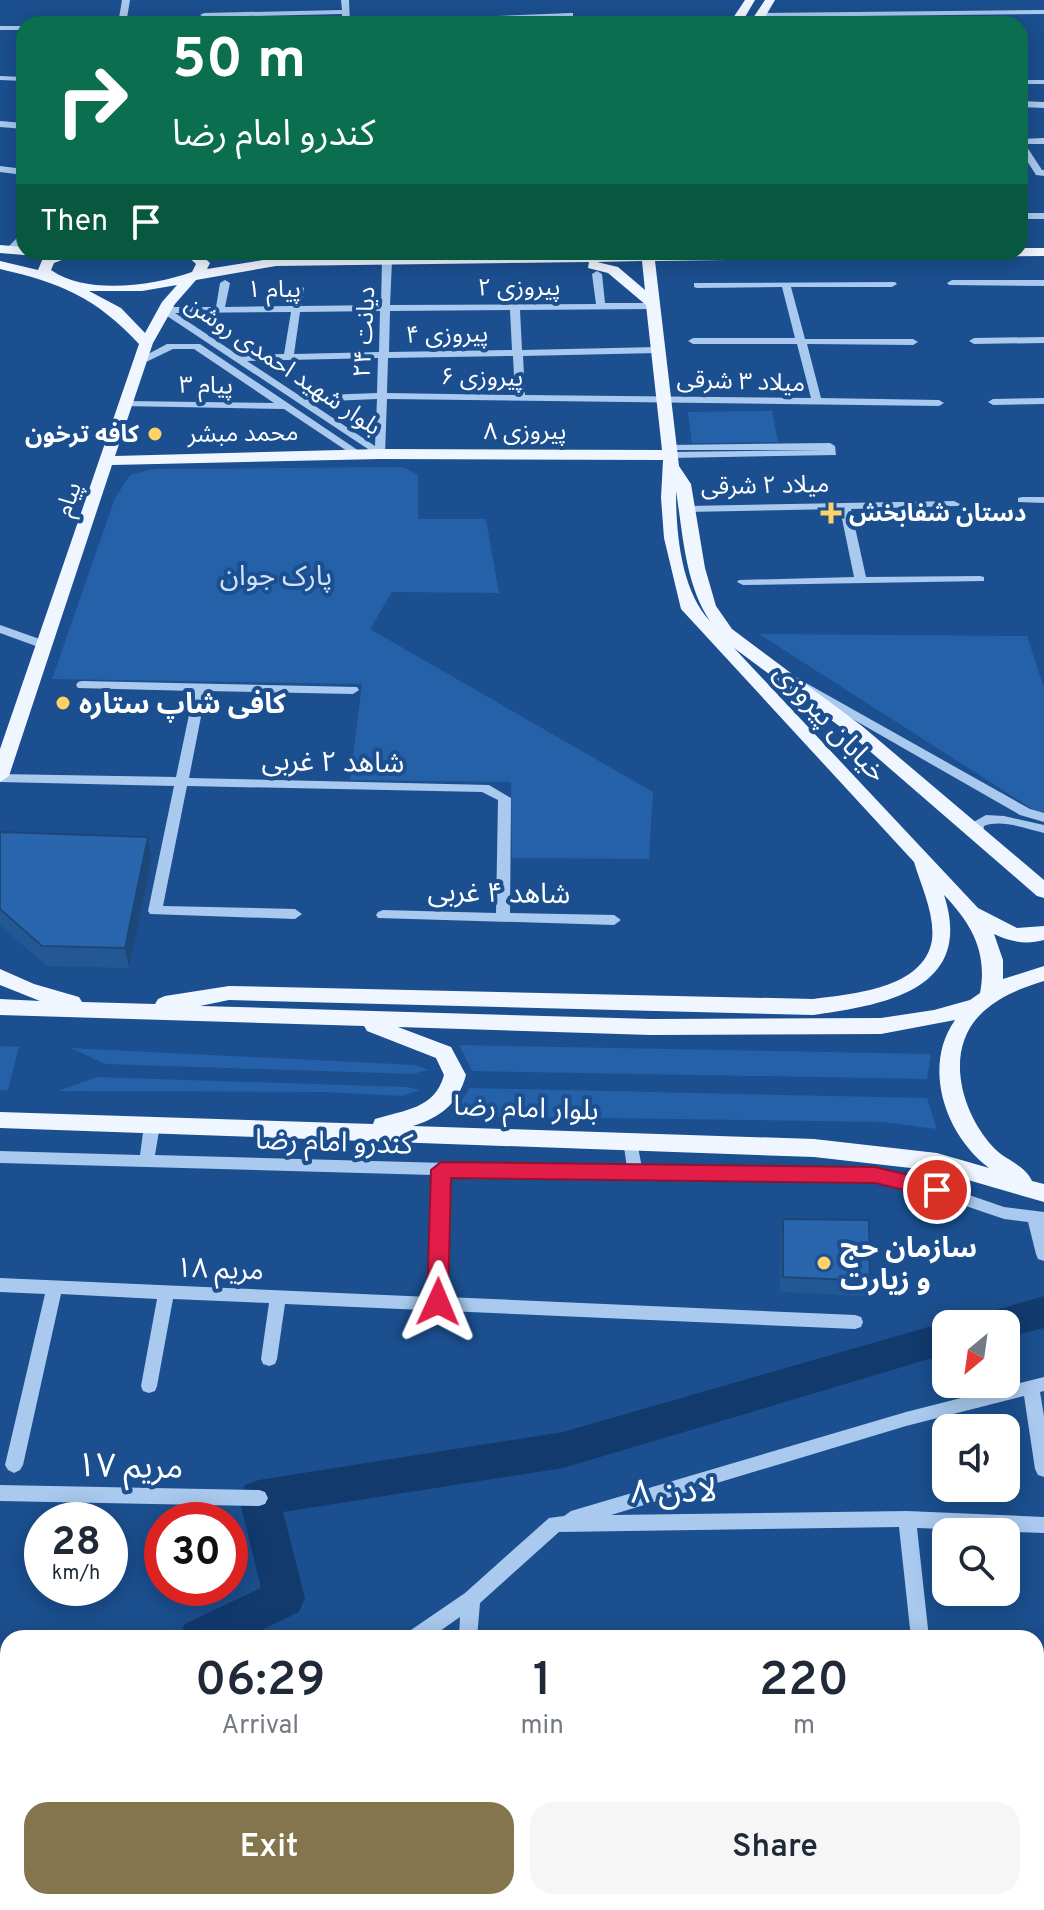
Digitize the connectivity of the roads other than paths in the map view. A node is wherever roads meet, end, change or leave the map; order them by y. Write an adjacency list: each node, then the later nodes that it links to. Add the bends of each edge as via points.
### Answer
1 (345, 0): 2 (street)
2 (345, 12): 4 (street); 9 (street)
3 (1044, 12): 11 (street)
4 (282, 14): 8 (street)
5 (204, 15): 7 (street)
6 (570, 15): 10 (street)
7 (216, 16)
8 (269, 16)
9 (345, 16)
10 (544, 16)
11 (901, 16)
12 (1028, 155): 13 (street)
13 (1044, 173)
14 (53, 260): 25 (main road, via 44,271)
15 (199, 260): 24 (main road, via 203,263)
16 (398, 260): 20 (main road)
17 (521, 260): 21 (main road)
18 (556, 260): 21 (main road)
19 (648, 260): 33 (main road, خیابان پیروزی)
20 (387, 261): 24 (main road, via 276,262); 36 (street, دیانت ۲۴)
21 (541, 261): 33 (main road, via 613,270)
22 (0, 265): 25 (main road)
23 (597, 274): 35 (street)
24 (194, 277): 25 (main road, via 130,287); 39 (main road, پیام)
25 (52, 278): 45 (main road, via 116,311)
26 (225, 283): 37 (street)
27 (952, 283): 28 (street)
28 (1044, 283)
29 (892, 284): 31 (street)
30 (697, 285): 31 (street)
31 (786, 285): 42 (street)
32 (299, 288): 38 (street)
33 (652, 304): 35 (street, پیروزی ۲); 46 (main road, خیابان پیروزی)
34 (515, 307): 35 (street, پیروزی ۲); 36 (street, پیروزی ۲); 47 (street)
35 (601, 307)
36 (385, 308): 38 (street, پیام ۱); 48 (street, دیانت ۲۴)
37 (220, 309): 38 (street, پیام ۱); 39 (street, پیام ۱)
38 (296, 309): 49 (street)
39 (163, 310): 45 (main road, پیام); 50 (street, بلوار شهید احمدی روشن)
40 (1044, 340): 43 (street)
41 (693, 341): 42 (street)
42 (800, 341): 44 (street); 60 (street)
43 (974, 341)
44 (913, 342)
45 (146, 343): 51 (main road, پیام)
46 (658, 350): 47 (street, پیروزی ۴); 57 (main road, خیابان پیروزی)
47 (518, 352): 48 (street, پیروزی ۴); 55 (street)
48 (384, 355): 49 (street, پیروزی ۴); 54 (street, دیانت ۲۴)
49 (289, 357): 50 (street, پیروزی ۴)
50 (236, 358): 52 (street, بلوار شهید احمدی روشن)
51 (140, 361): 53 (street, بلوار شهید احمدی روشن, via 171,346 190,345); 62 (main road, پیام)
52 (271, 382): 53 (street); 56 (street, بلوار شهید احمدی روشن)
53 (259, 387): 63 (street, بلوار شهید احمدی روشن)
54 (380, 396): 55 (street, پیروزی ۶); 56 (street, پیروزی ۶); 65 (street, دیانت ۲۴)
55 (520, 398): 57 (street, پیروزی ۶)
56 (299, 399): 65 (street, بلوار شهید احمدی روشن)
57 (664, 399): 60 (street, میلاد ۳ شرقی); 67 (main road, خیابان پیروزی)
58 (1044, 401): 59 (street)
59 (993, 402)
60 (817, 403): 61 (street, میلاد ۳ شرقی)
61 (939, 403)
62 (126, 404): 63 (street, پیام ۳); 68 (main road, پیام)
63 (287, 406): 66 (street, بلوار شهید احمدی روشن)
64 (831, 450): 67 (street)
65 (380, 454): 66 (main road, محمد مبشر); 67 (main road, پیروزی ۸)
66 (360, 455): 68 (main road, محمد مبشر)
67 (670, 456): 73 (main road, خیابان پیروزی); 88 (main road, خیابان پیروزی, via 670,508 689,609)
68 (107, 461): 78 (main road, پیام)
69 (1022, 500): 70 (street)
70 (1044, 500)
71 (954, 504): 72 (street, میلاد ۲ شرقی)
72 (845, 505): 73 (street, میلاد ۲ شرقی); 75 (street)
73 (687, 509): 79 (main road, خیابان پیروزی, via 697,568 713,616 726,633)
74 (980, 579): 75 (street)
75 (861, 581): 76 (street)
76 (743, 582)
77 (0, 629): 78 (street)
78 (44, 645): 83 (main road, پیام)
79 (794, 680): 85 (street); 87 (main road, خیابان پیروزی)
80 (82, 685): 81 (street)
81 (201, 688): 82 (street); 84 (street)
82 (353, 690)
83 (0, 777): 84 (street, شاهد ۲ غربی)
84 (182, 783): 91 (street, via 155,911); 93 (street, شاهد ۲ غربی, via 484,788 505,798)
85 (1044, 818)
86 (1044, 829): 87 (street, via 993,819 977,824)
87 (978, 833): 89 (main road, خیابان پیروزی)
88 (923, 860): 90 (main road, خیابان پیروزی); 99 (main road, via 941,929 935,957 921,975 874,999 813,1007)
89 (1040, 890)
90 (968, 908): 95 (main road, via 1014,935); 98 (main road, خیابان پیروزی, via 995,959)
91 (295, 914)
92 (383, 915): 93 (street, شاهد ۴ غربی)
93 (503, 918): 94 (street, شاهد ۴ غربی)
94 (614, 920)
95 (1044, 933)
96 (1044, 973): 98 (main road, via 1003,985)
97 (0, 976): 101 (main road)
98 (983, 1001): 104 (main road, via 934,1018 881,1026); 113 (main road, via 965,1016 947,1059 955,1109 990,1156)
99 (715, 1006): 102 (main road, via 229,993); 104 (main road)
100 (0, 1007): 101 (main road)
101 (94, 1010): 102 (main road)
102 (121, 1011): 103 (main road)
103 (355, 1019): 104 (main road); 107 (main road, via 437,1048 450,1060 455,1075 450,1092 430,1112)
104 (651, 1027)
105 (0, 1120): 106 (main road, بلوار امام رضا)
106 (152, 1125): 107 (main road, بلوار امام رضا); 110 (street)
107 (351, 1131): 108 (main road, بلوار امام رضا)
108 (631, 1140): 112 (street); 113 (main road, بلوار امام رضا, via 891,1154 972,1170)
109 (0, 1157): 110 (street, کندرو امام رضا)
110 (147, 1161): 111 (street, کندرو امام رضا)
111 (441, 1170): 112 (street, کندرو امام رضا); 120 (street)
112 (635, 1174): 114 (street, کندرو امام رضا, via 875,1175 914,1182 1004,1213)
113 (1044, 1193)
114 (1040, 1218): 115 (street)
115 (1044, 1254)
116 (0, 1285): 117 (street, مریم ۱۸)
117 (54, 1288): 118 (street, مریم ۱۸); 125 (street)
118 (166, 1292): 119 (street, مریم ۱۸); 123 (street)
119 (278, 1296): 120 (street, مریم ۱۸); 122 (street)
120 (438, 1302): 121 (street, مریم ۱۸)
121 (855, 1322)
122 (269, 1359)
123 (149, 1386)
124 (1038, 1386): 126 (street); 130 (street, via 906,1419)
125 (14, 1465)
126 (1044, 1469)
127 (0, 1493): 128 (street, مریم ۱۷)
128 (259, 1498)
129 (907, 1519): 130 (street, لادن ۸); 131 (street, لادن ۸); 135 (street)
130 (555, 1524): 132 (street)
131 (1044, 1525)
132 (471, 1599): 133 (street); 134 (street)
133 (426, 1630)
134 (469, 1630)
135 (919, 1630)

